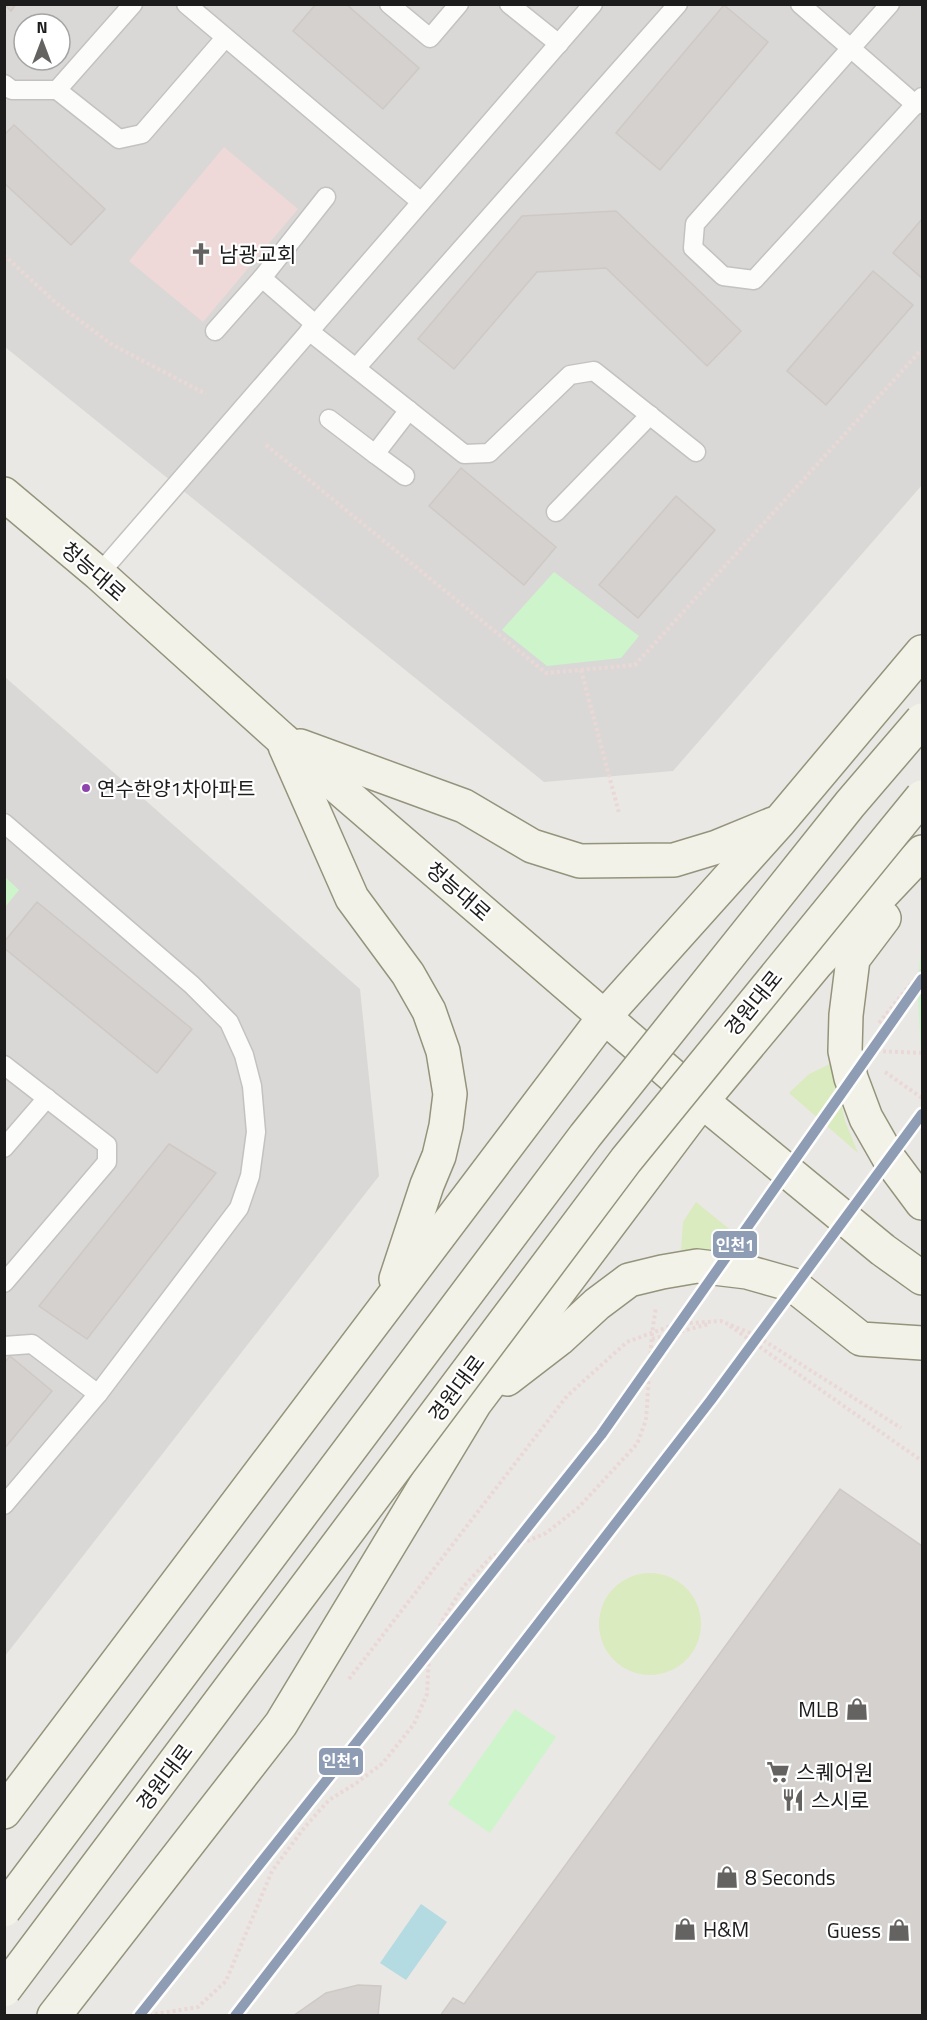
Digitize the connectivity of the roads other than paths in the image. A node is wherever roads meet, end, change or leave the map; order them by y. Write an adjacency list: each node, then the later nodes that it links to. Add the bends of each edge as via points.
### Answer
1 (133, 4): 14 (lane)
2 (186, 4): 10 (lane)
3 (388, 4): 4 (lane, via 430,38)
4 (459, 4)
5 (509, 4): 11 (lane)
6 (592, 4): 11 (lane)
7 (678, 4): 21 (lane)
8 (800, 4): 12 (lane)
9 (890, 4): 12 (lane)
10 (225, 38): 14 (lane, via 142,135 119,139); 17 (lane)
11 (558, 44): 17 (lane)
12 (852, 49): 15 (lane); 15 (lane, via 695,224 693,248 723,276 754,280)
13 (4, 84): 14 (lane, via 12,90)
14 (57, 90)
15 (919, 101)
16 (326, 197): 18 (lane)
17 (422, 202): 19 (lane)
18 (262, 278): 19 (lane); 20 (lane)
19 (312, 327): 21 (lane); 30 (lane)
20 (215, 331)
21 (356, 368): 22 (lane)
22 (409, 410): 23 (lane, via 464,454 489,453 570,375 594,371); 26 (lane)
23 (650, 415): 25 (lane); 29 (lane)
24 (329, 419): 26 (lane)
25 (696, 452)
26 (375, 454): 27 (lane)
27 (405, 476)
28 (4, 495): 30 (main road, 청능대로)
29 (556, 512)
30 (99, 574): 33 (main road, 청능대로)
31 (922, 652): 35 (main road)
32 (922, 720): 54 (main road, bridge, via 850,804 585,1136)
33 (282, 739): 35 (main road, via 464,806 532,846 580,861 674,860); 39 (main road, 청능대로); 47 (main road, via 352,898 408,974 429,1011 443,1051 450,1094 439,1156)
34 (922, 798): 56 (main road, 경원대로, bridge, via 626,1160)
35 (780, 821): 39 (main road)
36 (4, 823): 50 (lane, via 192,984 230,1022 252,1086 256,1132 250,1176 239,1208)
37 (922, 852): 42 (main road, via 816,964)
38 (922, 870): 44 (main road, via 854,959 845,1051 866,1118 890,1160)
39 (605, 1016): 42 (main road, 청능대로); 47 (main road)
40 (4, 1065): 41 (lane)
41 (47, 1098): 43 (lane); 46 (lane, via 107,1145 107,1162)
42 (702, 1101): 45 (main road, 청능대로); 51 (main road)
43 (4, 1148)
44 (922, 1203)
45 (922, 1278)
46 (4, 1284)
47 (389, 1302): 53 (main road)
48 (922, 1343): 51 (main road, via 861,1339 794,1286 747,1272 697,1266 629,1280)
49 (4, 1346): 50 (lane, via 32,1344)
50 (98, 1394): 52 (lane)
51 (475, 1403): 55 (main road, via 281,1724)
52 (4, 1505)
53 (4, 1812)
54 (4, 1910)
55 (78, 1985): 57 (main road); 58 (lane)
56 (4, 1990)
57 (54, 2016)
58 (66, 2016)

